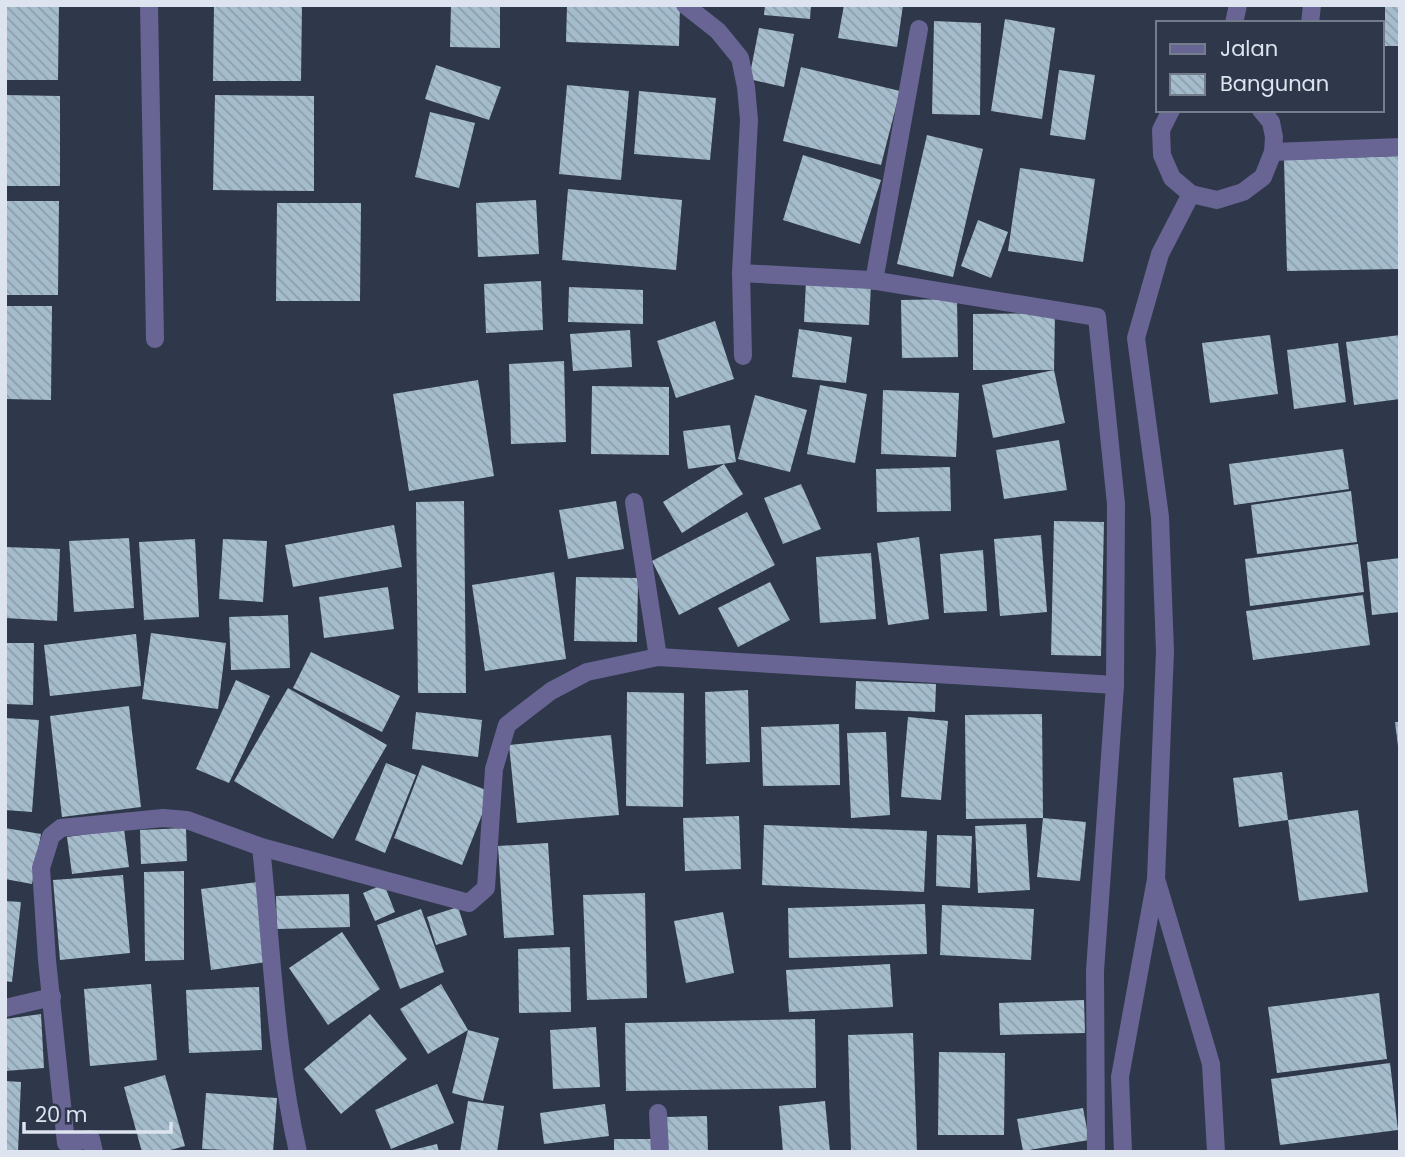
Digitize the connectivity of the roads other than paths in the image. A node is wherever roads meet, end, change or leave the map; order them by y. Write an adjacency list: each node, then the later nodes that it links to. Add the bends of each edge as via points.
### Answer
1 (149, 5): 11 (street)
2 (685, 5): 9 (street, via 718,31 740,58 749,120)
3 (919, 29): 10 (street)
4 (1170, 112): 8 (street, via 1161,130 1162,155 1172,178)
5 (1270, 114): 7 (street)
6 (1400, 147): 7 (street)
7 (1273, 152): 8 (street, via 1263,177 1243,192 1217,200)
8 (1191, 194): 17 (street, via 1160,254 1136,338 1160,517 1165,651)
9 (741, 272): 10 (street); 12 (street)
10 (874, 281): 15 (street, via 1097,317 1116,504)
11 (155, 339)
12 (743, 356)
13 (634, 502): 14 (street)
14 (658, 657): 15 (street); 16 (street, via 587,672 551,691 507,726 494,769 486,888 469,903)
15 (1115, 685): 24 (street, via 1095,971)
16 (261, 847): 18 (street, via 187,820 163,818 61,828 51,836 41,868); 22 (street, via 274,999)
17 (1156, 879): 25 (street, via 1120,1077); 26 (street, via 1211,1064)
18 (52, 998): 19 (street); 21 (street, via 66,1143 91,1139)
19 (5, 1008)
20 (658, 1113): 23 (street)
21 (94, 1152)
22 (298, 1152)
23 (660, 1152)
24 (1096, 1152)
25 (1123, 1152)
26 (1216, 1152)

